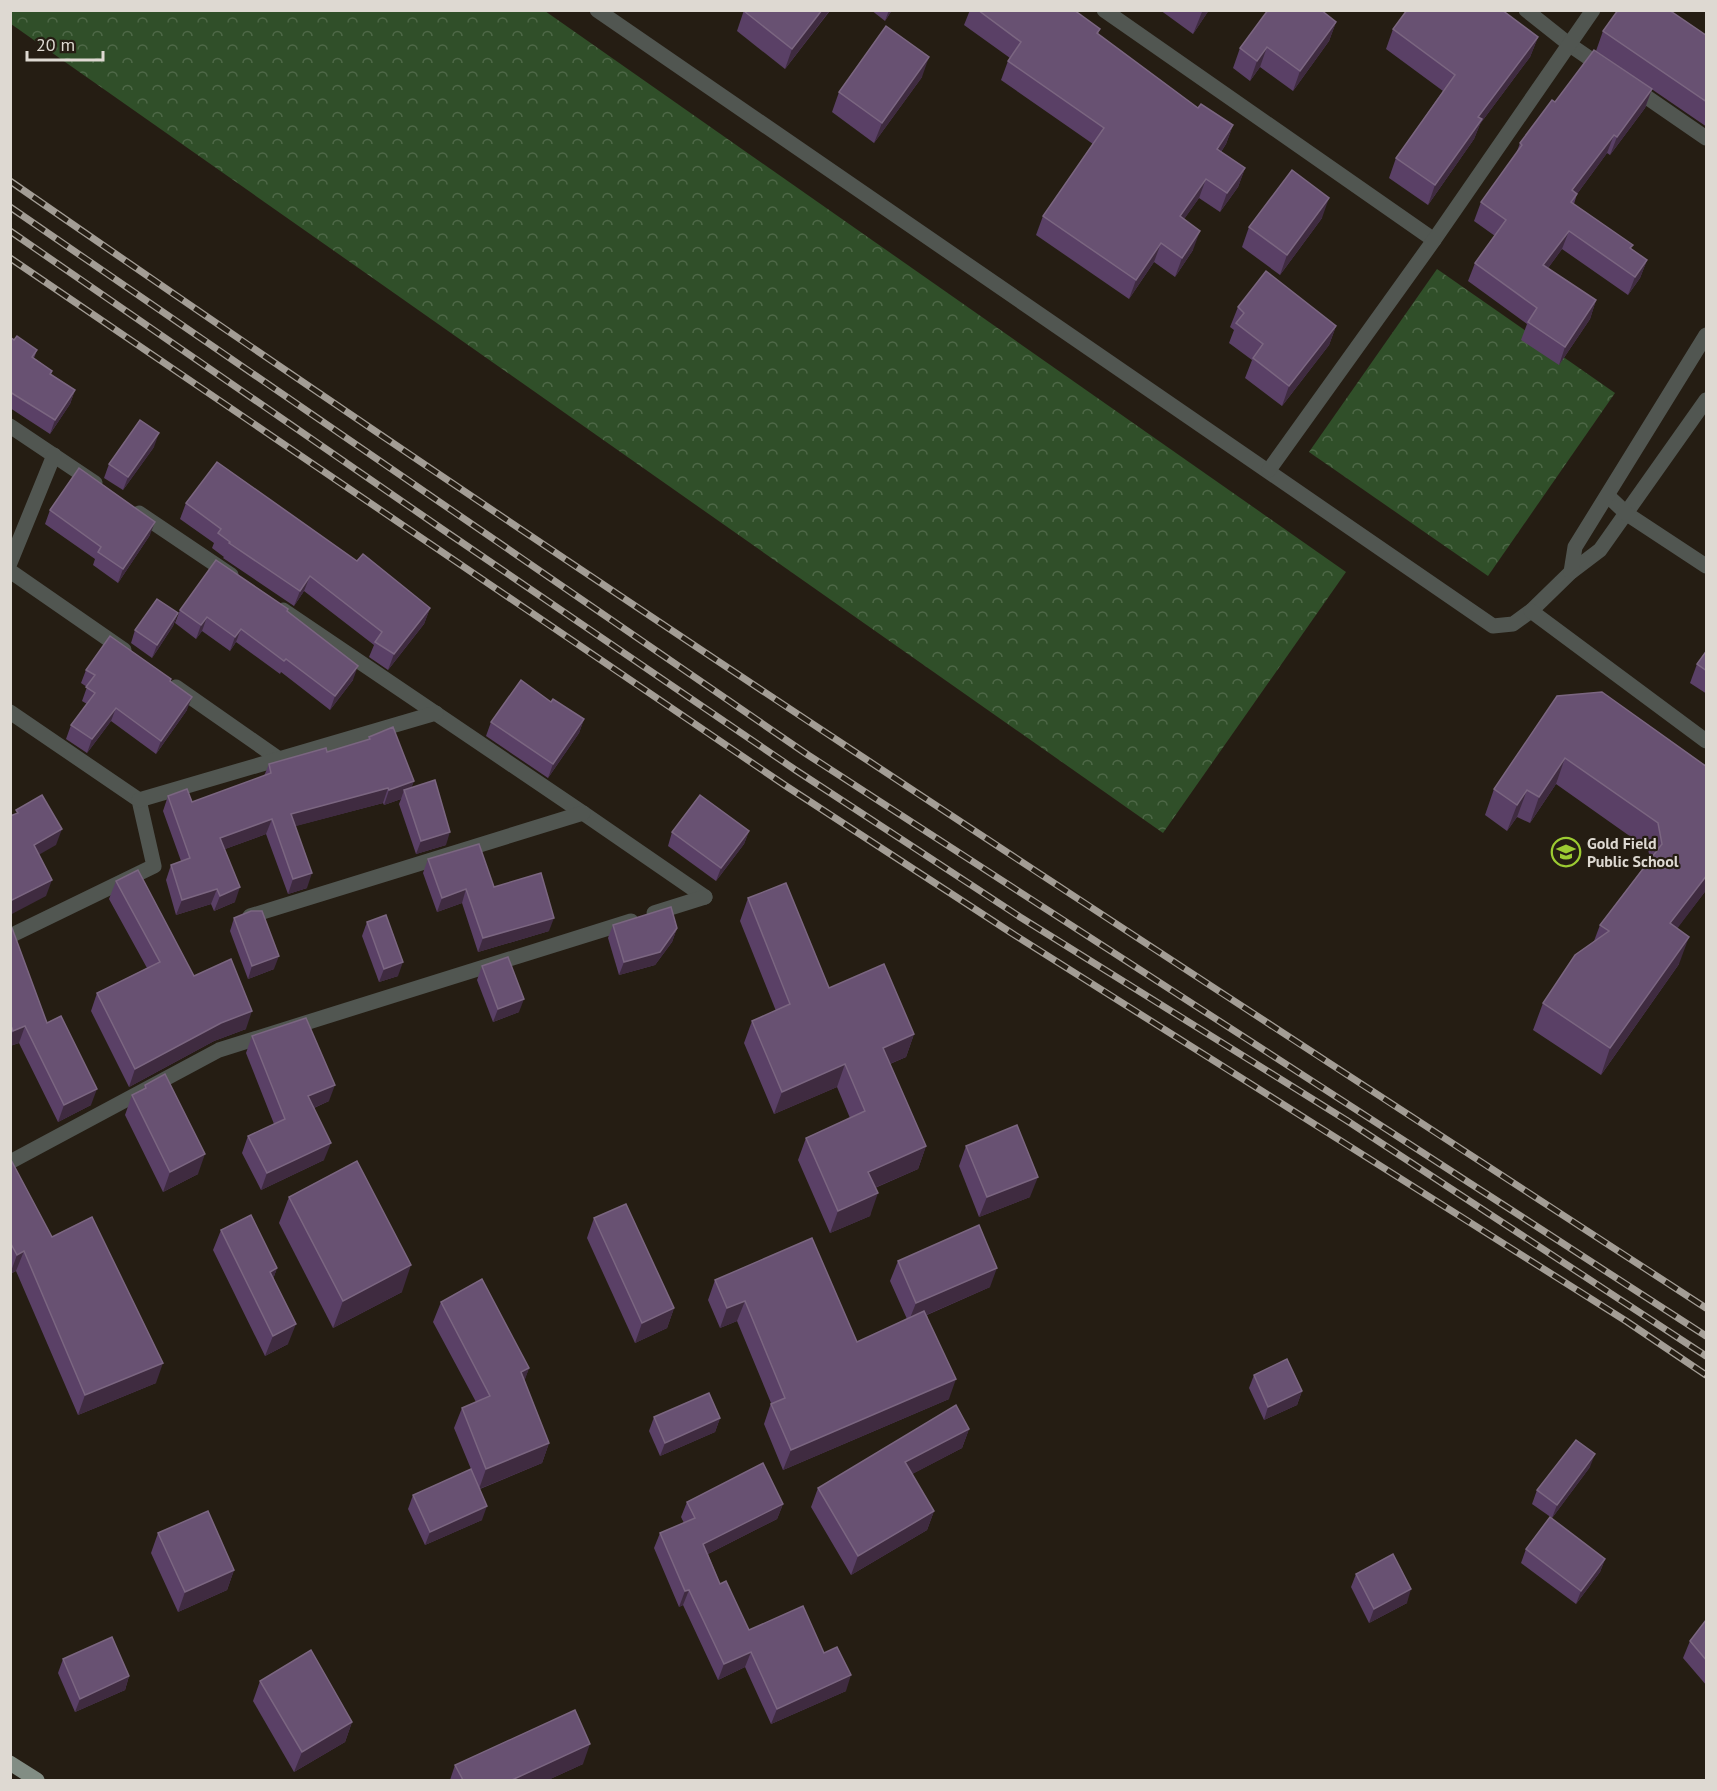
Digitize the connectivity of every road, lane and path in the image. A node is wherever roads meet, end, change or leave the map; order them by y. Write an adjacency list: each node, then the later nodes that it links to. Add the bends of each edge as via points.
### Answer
1 (597, 10): 12 (street)
2 (1104, 10): 7 (street)
3 (1526, 10): 5 (street)
4 (1593, 10): 5 (street)
5 (1570, 45): 6 (street); 7 (street)
6 (1707, 138)
7 (1434, 240): 12 (street)
8 (1707, 335): 14 (street)
9 (1707, 400): 16 (street)
10 (10, 426): 11 (street)
11 (54, 455): 13 (street); 17 (street)
12 (1269, 470): 23 (street, via 1493,626 1513,624)
13 (103, 488)
14 (1608, 495): 16 (street); 20 (street, via 1575,547)
15 (122, 501): 21 (street)
16 (1627, 514): 18 (street); 20 (street, via 1600,550)
17 (10, 563)
18 (1707, 566)
19 (10, 571): 24 (street)
20 (1571, 572): 23 (street)
21 (240, 581)
22 (269, 601): 27 (street)
23 (1531, 611): 28 (street)
24 (135, 658)
25 (164, 678): 29 (street)
26 (10, 712): 30 (street)
27 (436, 713): 29 (street); 31 (street)
28 (1707, 741)
29 (279, 759): 30 (street)
30 (139, 800): 33 (street, via 154,866)
31 (583, 813): 32 (street); 34 (street, via 705,897 219,1050)
32 (250, 916)
33 (10, 936)
34 (10, 1162)
35 (10, 1763): 36 (main road)
36 (37, 1780)

